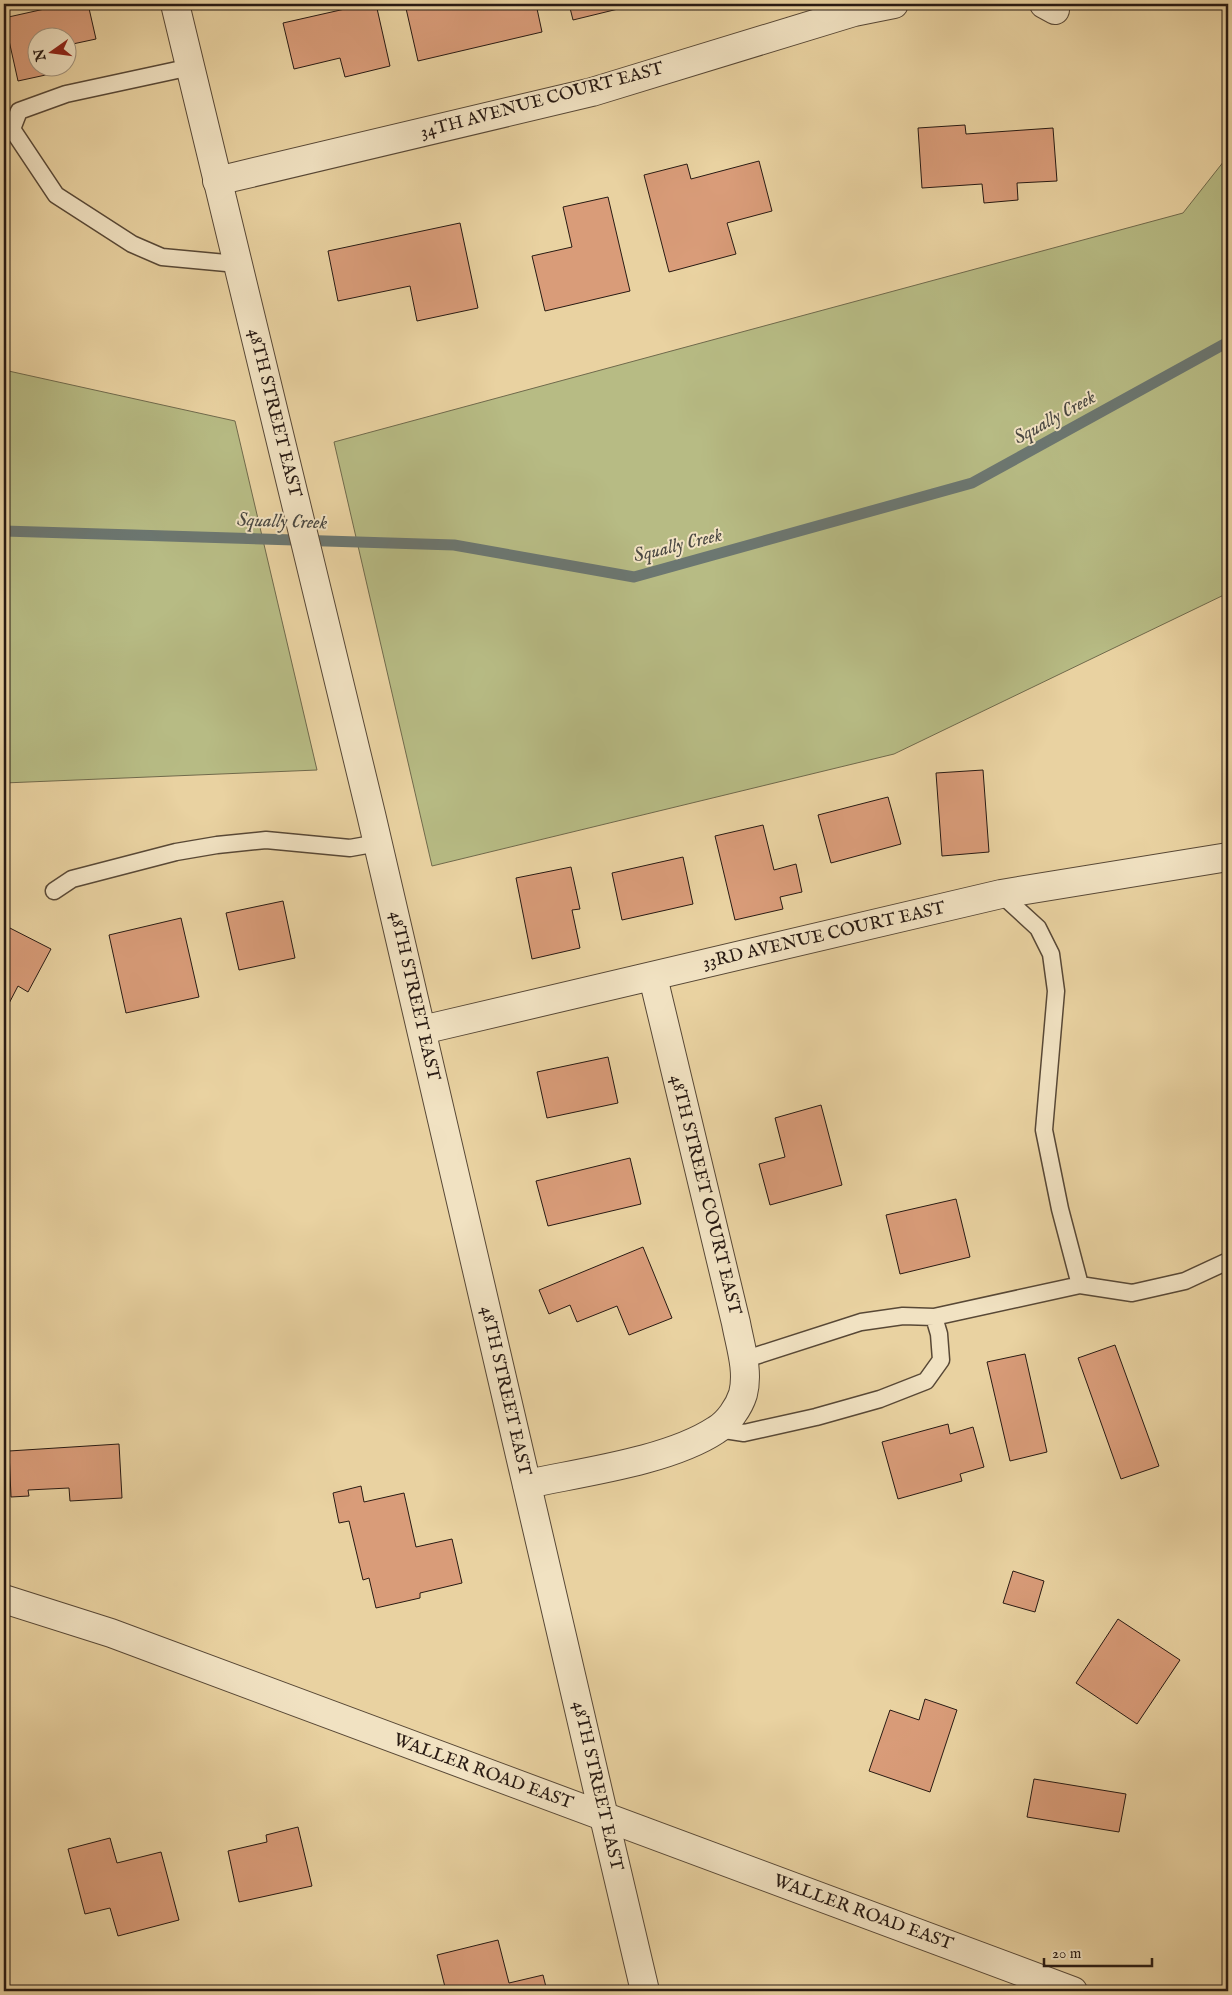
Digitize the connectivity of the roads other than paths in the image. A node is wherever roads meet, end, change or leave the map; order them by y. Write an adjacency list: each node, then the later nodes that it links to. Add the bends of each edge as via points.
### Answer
1 (175, 4): 3 (street, 48TH STREET EAST)
2 (894, 4): 4 (street, 34TH AVENUE COURT EAST, via 854,12 592,92)
3 (191, 67): 4 (street, 48TH STREET EAST); 5 (lane, via 66,94 19,111 12,130 56,195 132,244 162,257)
4 (218, 181): 5 (street, 48TH STREET EAST)
5 (237, 264): 6 (street, 48TH STREET EAST)
6 (378, 842): 8 (lane, via 350,848 266,840 217,845 176,852 72,879); 11 (street, 48TH STREET EAST)
7 (1228, 857): 9 (street, 33RD AVENUE COURT EAST)
8 (54, 891)
9 (1001, 894): 10 (street, 33RD AVENUE COURT EAST); 13 (lane, via 1038,928 1051,954 1056,991 1044,1130)
10 (653, 977): 11 (street, 33RD AVENUE COURT EAST); 15 (street, 48TH STREET COURT EAST)
11 (422, 1030): 17 (street, 48TH STREET EAST)
12 (1228, 1261): 13 (lane, via 1185,1281 1132,1293)
13 (1080, 1284): 14 (lane)
14 (934, 1317): 15 (lane, via 903,1316 862,1322); 16 (lane, via 941,1360 926,1381 880,1399 744,1434)
15 (743, 1360): 16 (street, 48TH STREET COURT EAST, via 743,1393)
16 (726, 1421): 17 (street, via 670,1451)
17 (527, 1484): 19 (street, 48TH STREET EAST)
18 (4, 1599): 19 (street, WALLER ROAD EAST, via 111,1633)
19 (604, 1817): 20 (street, 48TH STREET EAST); 21 (street, WALLER ROAD EAST)
20 (645, 1991)
21 (1073, 1991)

